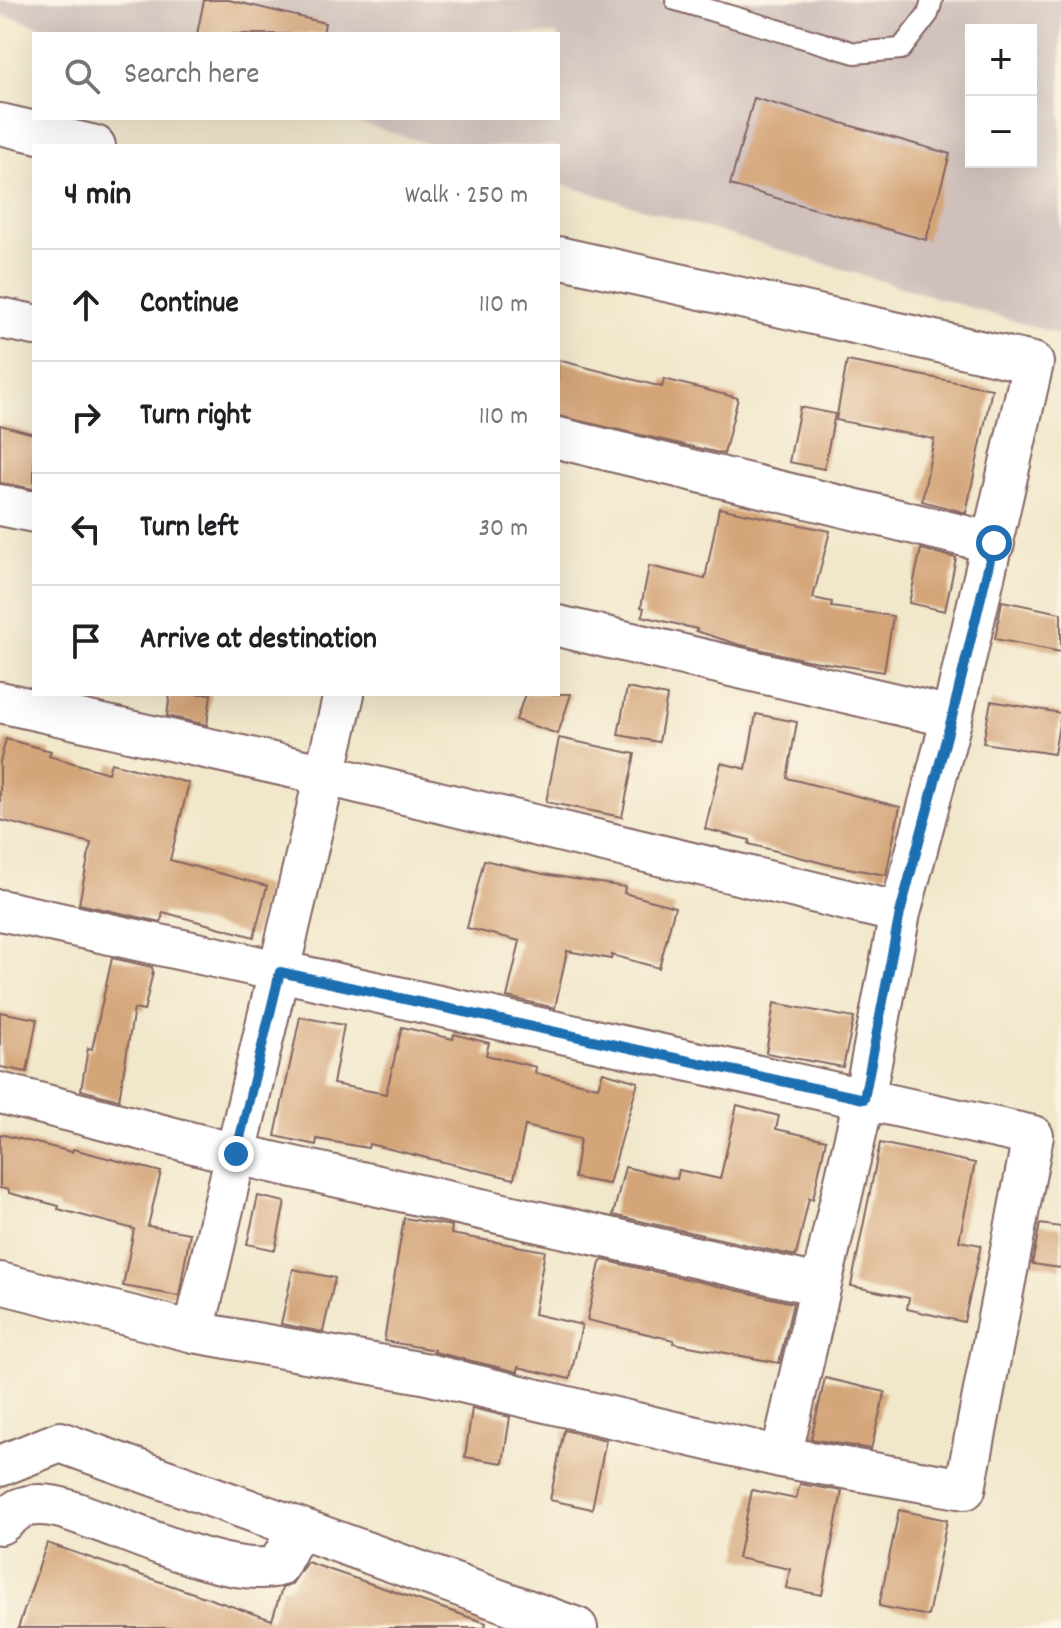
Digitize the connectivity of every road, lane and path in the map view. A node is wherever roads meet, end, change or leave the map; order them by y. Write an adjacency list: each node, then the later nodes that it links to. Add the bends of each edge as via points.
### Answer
1 (676, 0): 2 (lane, via 855,53 901,49 928,14)
2 (932, 0)
3 (0, 124): 4 (street)
4 (86, 144)
5 (560, 257): 11 (street, via 1033,363)
6 (0, 318): 7 (street)
7 (32, 325)
8 (560, 438): 11 (street)
9 (0, 505): 10 (street)
10 (32, 512)
11 (994, 543): 15 (street)
12 (560, 626): 15 (street)
13 (344, 696): 16 (street)
14 (0, 702): 16 (street)
15 (952, 717): 18 (street)
16 (326, 775): 18 (street); 19 (street)
17 (0, 910): 19 (street)
18 (900, 913): 21 (street)
19 (280, 972): 21 (street); 22 (street)
20 (0, 1093): 22 (street)
21 (864, 1099): 24 (street); 26 (street, via 1033,1136 965,1489)
22 (236, 1154): 24 (street); 25 (street)
23 (0, 1283): 25 (street)
24 (819, 1285): 26 (street)
25 (194, 1332): 26 (street, via 423,1373)
26 (781, 1457)
27 (0, 1466): 29 (street, via 60,1442)
28 (0, 1524): 29 (street, via 21,1508 56,1505 205,1558 263,1570 278,1566)
29 (298, 1529): 30 (street)
30 (577, 1628)

